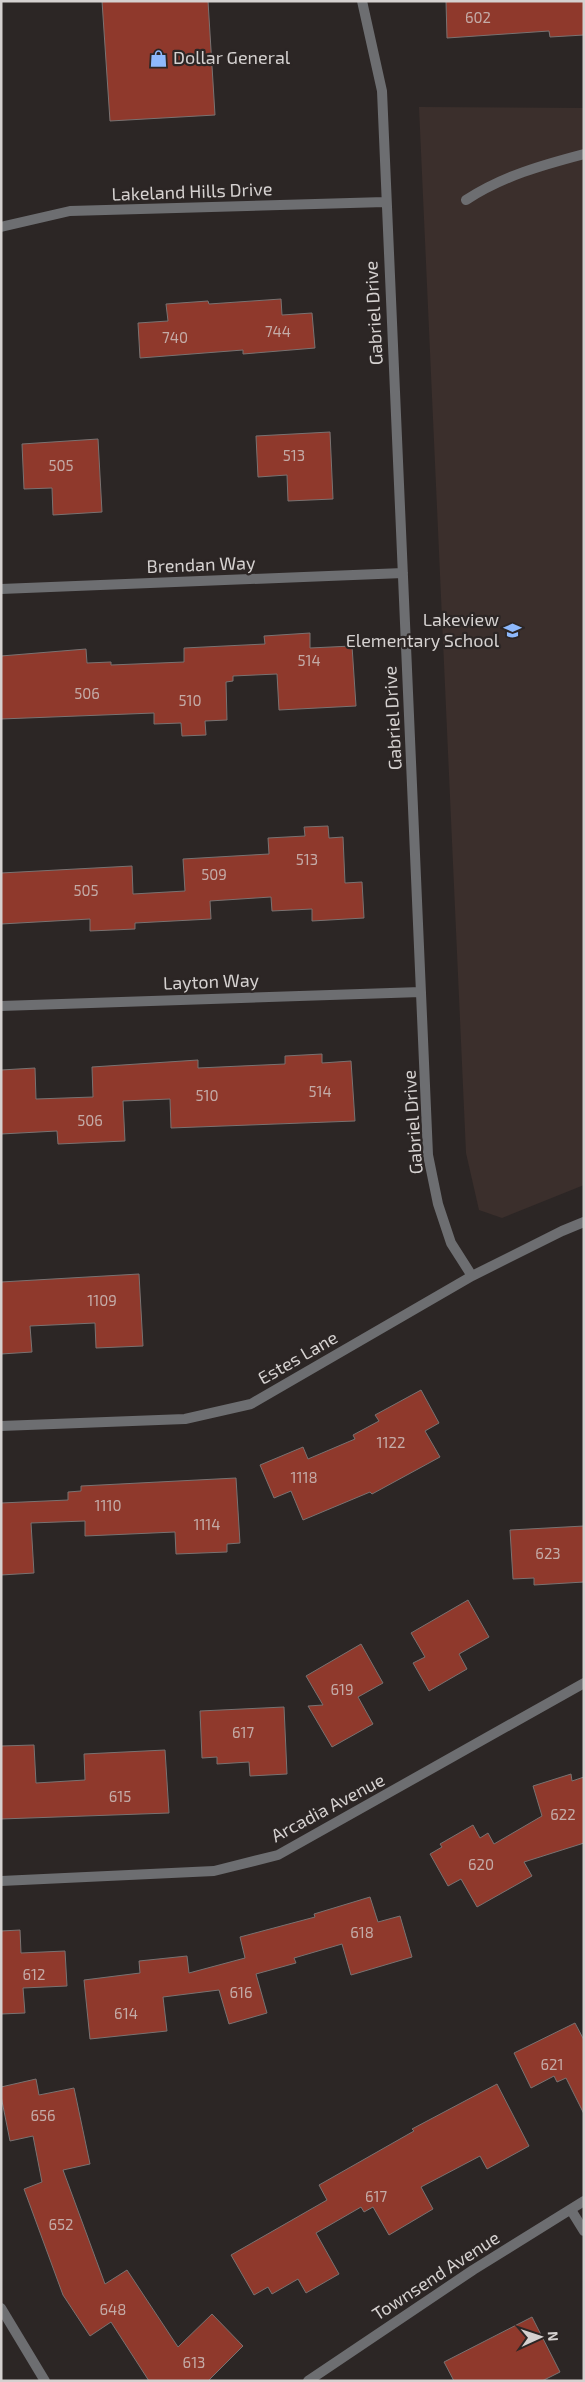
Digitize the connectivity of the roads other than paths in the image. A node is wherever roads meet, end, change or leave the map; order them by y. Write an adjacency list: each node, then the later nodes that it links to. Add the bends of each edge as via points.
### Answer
1 (362, 1): 4 (street, Gabriel Drive, via 382,91)
2 (584, 154): 3 (street, via 534,167 489,185)
3 (466, 200)
4 (385, 202): 5 (street, Lakeland Hills Drive, via 70,211); 6 (street, Gabriel Drive)
5 (1, 227)
6 (403, 573): 7 (street, Brendan Way); 8 (street, Gabriel Drive)
7 (1, 590)
8 (422, 992): 9 (street, Layton Way); 11 (street, Gabriel Drive, via 428,1155 438,1204 451,1243)
9 (1, 1006)
10 (584, 1222): 11 (street, Estes Lane)
11 (472, 1276): 12 (street, Estes Lane, via 251,1404 185,1419)
12 (1, 1426)
13 (584, 1683): 14 (street, Arcadia Avenue, via 278,1854 214,1871)
14 (1, 1881)
15 (584, 2201): 16 (street, Townsend Avenue)
16 (571, 2210): 17 (street); 20 (street, Townsend Avenue, via 473,2270)
17 (584, 2231)
18 (1, 2308): 19 (street)
19 (45, 2381)
20 (308, 2381)

